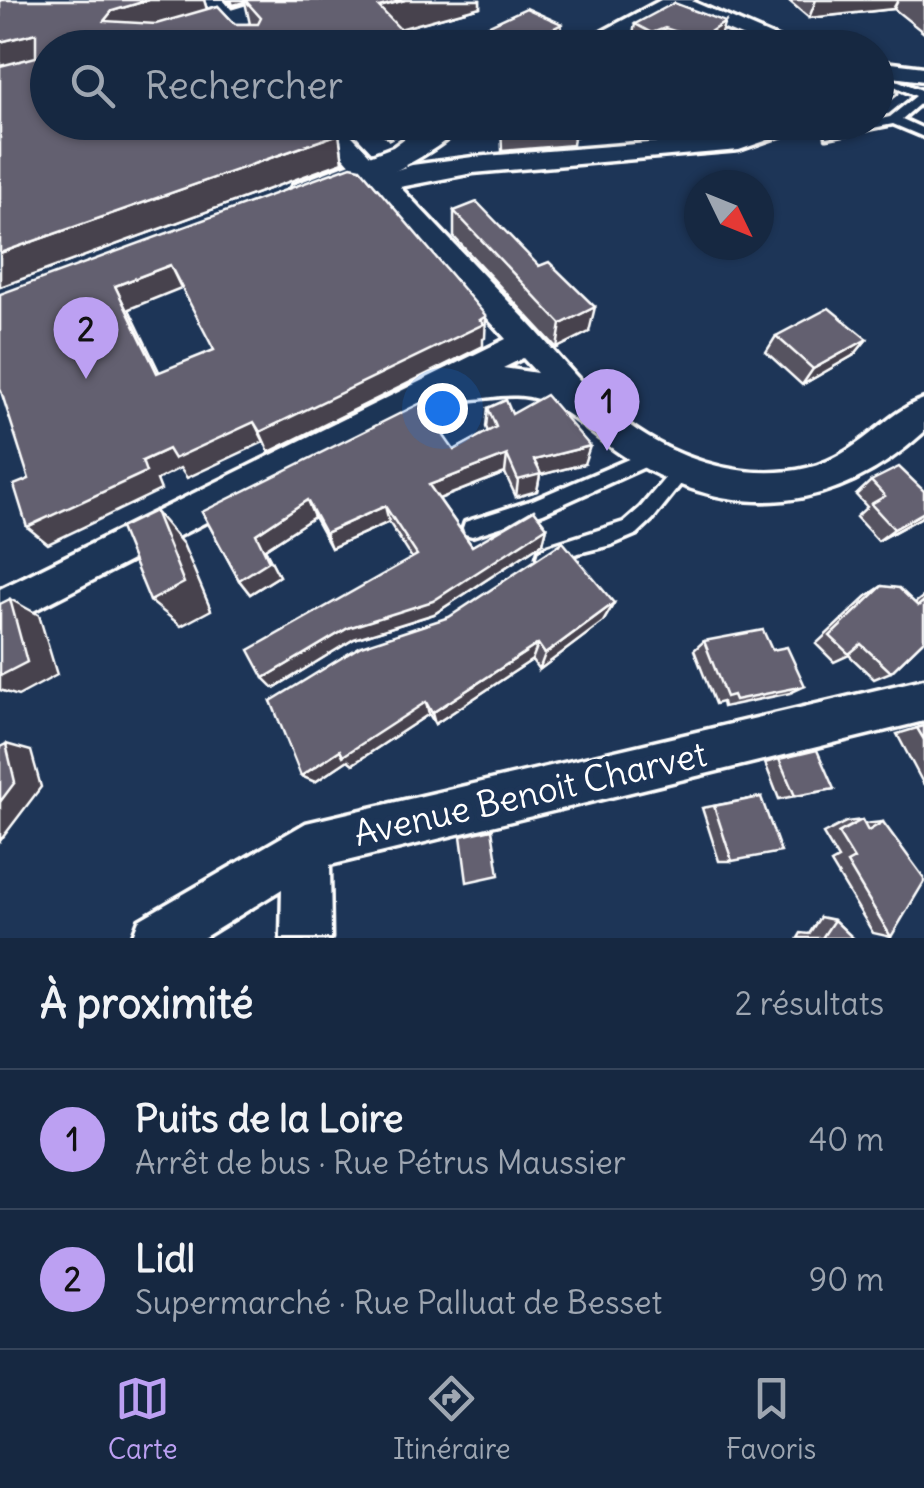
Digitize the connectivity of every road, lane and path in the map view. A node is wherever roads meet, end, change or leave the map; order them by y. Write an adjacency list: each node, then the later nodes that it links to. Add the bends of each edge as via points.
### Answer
1 (293, 0): 3 (main road)
2 (674, 4): 6 (main road); 7 (street); 8 (street)
3 (220, 10): 4 (main road); 5 (street)
4 (175, 30)
5 (238, 30)
6 (621, 30)
7 (727, 30)
8 (743, 30)
9 (894, 85): 10 (lane)
10 (924, 95): 11 (lane)
11 (894, 120): 12 (lane)
12 (924, 133)
13 (342, 140): 18 (street)
14 (427, 140): 18 (main road)
15 (454, 140): 17 (street)
16 (624, 140): 17 (street)
17 (473, 164): 18 (street)
18 (376, 177): 19 (main road); 20 (street)
19 (280, 202)
20 (525, 343): 21 (street); 23 (street)
21 (405, 404): 23 (street, via 482,380 512,380 570,398); 27 (street)
22 (924, 412): 24 (street, via 902,435 825,480 775,492)
23 (603, 424): 24 (street)
24 (667, 463): 25 (lane); 26 (lane, via 626,531 560,547)
25 (472, 528)
26 (523, 572)
27 (0, 609)
28 (924, 700): 29 (street, Avenue Benoit Charvet)
29 (306, 846): 30 (street, Avenue Benoit Charvet); 31 (street)
30 (157, 938)
31 (306, 938)

